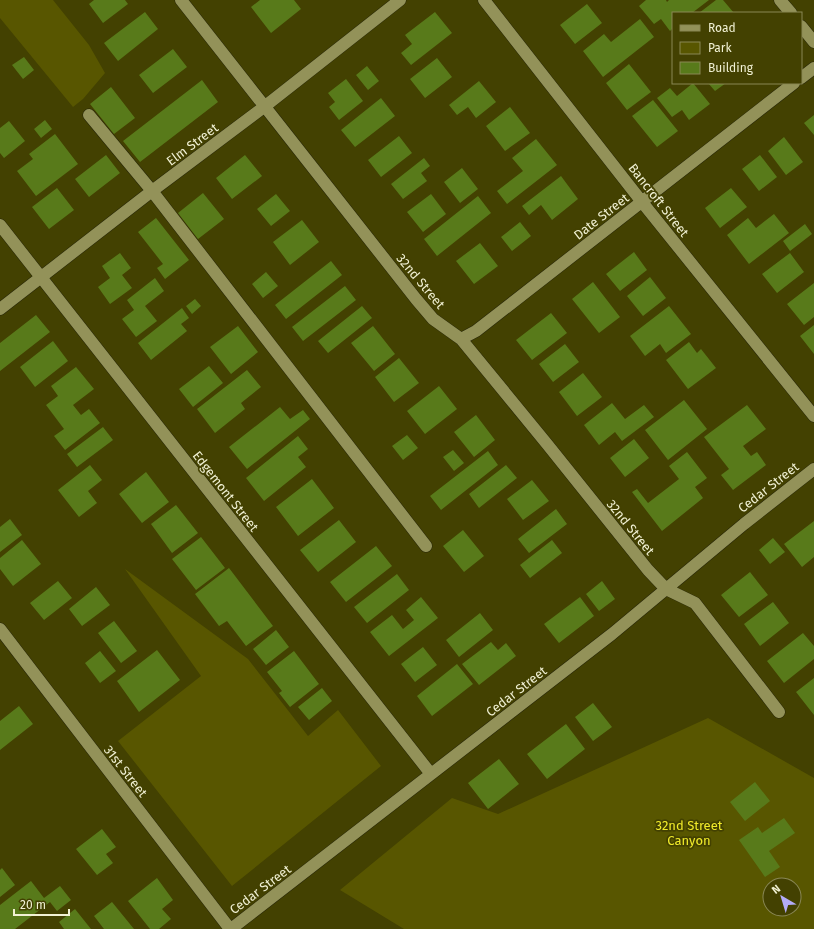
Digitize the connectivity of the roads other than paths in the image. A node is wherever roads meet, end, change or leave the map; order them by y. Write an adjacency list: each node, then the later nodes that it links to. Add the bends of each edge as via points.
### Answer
1 (181, 0): 11 (street, 32nd Street)
2 (400, 0): 11 (street, Elm Street)
3 (484, 0): 14 (street, Bancroft Street)
4 (780, 0): 5 (street)
5 (790, 12)
6 (802, 27): 7 (street)
7 (814, 42)
8 (814, 68): 9 (street)
9 (802, 77)
10 (793, 84): 14 (street, Date Street)
11 (264, 107): 13 (street, Elm Street); 18 (street, 32nd Street, via 416,300 433,319)
12 (89, 115): 13 (street)
13 (152, 192): 16 (street, Elm Street); 21 (street)
14 (642, 202): 18 (street, Date Street, via 476,331); 19 (street, Bancroft Street)
15 (0, 225): 16 (street, Edgemont Street)
16 (40, 278): 17 (street, Elm Street); 25 (street, Edgemont Street)
17 (0, 309)
18 (461, 339): 22 (street, 32nd Street, via 648,570)
19 (814, 416)
20 (814, 469): 22 (street, Cedar Street)
21 (426, 546)
22 (666, 588): 24 (street, 32nd Street, via 695,604); 25 (street, Cedar Street, via 612,634)
23 (0, 629): 26 (street, 31st Street)
24 (779, 712)
25 (431, 774): 26 (street, Cedar Street)
26 (231, 929)

